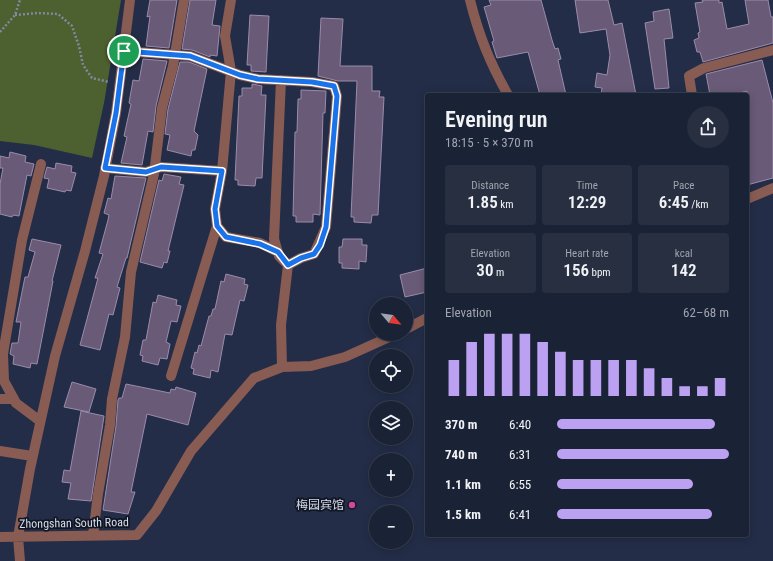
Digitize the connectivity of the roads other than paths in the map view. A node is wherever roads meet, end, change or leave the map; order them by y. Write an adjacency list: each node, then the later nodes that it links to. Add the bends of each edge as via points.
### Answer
1 (130, 0): 6 (street)
2 (184, 0): 7 (street)
3 (231, 0): 8 (street, via 225,36)
4 (470, 0): 10 (street, via 478,33)
5 (773, 50): 11 (street, via 704,68 689,76)
6 (124, 51): 7 (street); 13 (street, via 116,113)
7 (175, 54): 8 (street, via 190,56); 14 (street, via 162,108)
8 (231, 71): 9 (street, via 258,79); 15 (street)
9 (280, 80): 19 (street, via 274,239); 20 (street, via 334,86 337,96 326,227 314,254)
10 (507, 93)
11 (692, 93)
12 (41, 164): 26 (street, via 22,240 9,312)
13 (105, 168): 14 (street, via 146,172); 29 (street, via 86,251 55,356)
14 (153, 169): 15 (street, via 161,167); 32 (street, via 154,174 131,272 125,337 112,399)
15 (222, 171): 18 (street, via 215,209)
16 (773, 188): 17 (street)
17 (749, 198)
18 (217, 226): 19 (street, via 226,237 260,244); 25 (street)
19 (278, 252): 20 (street)
20 (288, 265): 24 (street, via 281,325)
21 (425, 319): 22 (street)
22 (413, 325)
23 (380, 341): 24 (street, Zhongshan South Road, via 345,357 311,366)
24 (282, 367): 32 (street, Zhongshan South Road, via 254,378 191,451 156,511 137,535)
25 (171, 376)
26 (2, 378): 28 (street)
27 (0, 399): 28 (street)
28 (14, 399): 29 (street)
29 (40, 421): 31 (street)
30 (0, 451): 31 (street)
31 (32, 456): 34 (street)
32 (93, 535): 34 (street, Zhongshan South Road)
33 (0, 537): 34 (street, Zhongshan South Road)
34 (18, 537): 35 (street)
35 (20, 561)

